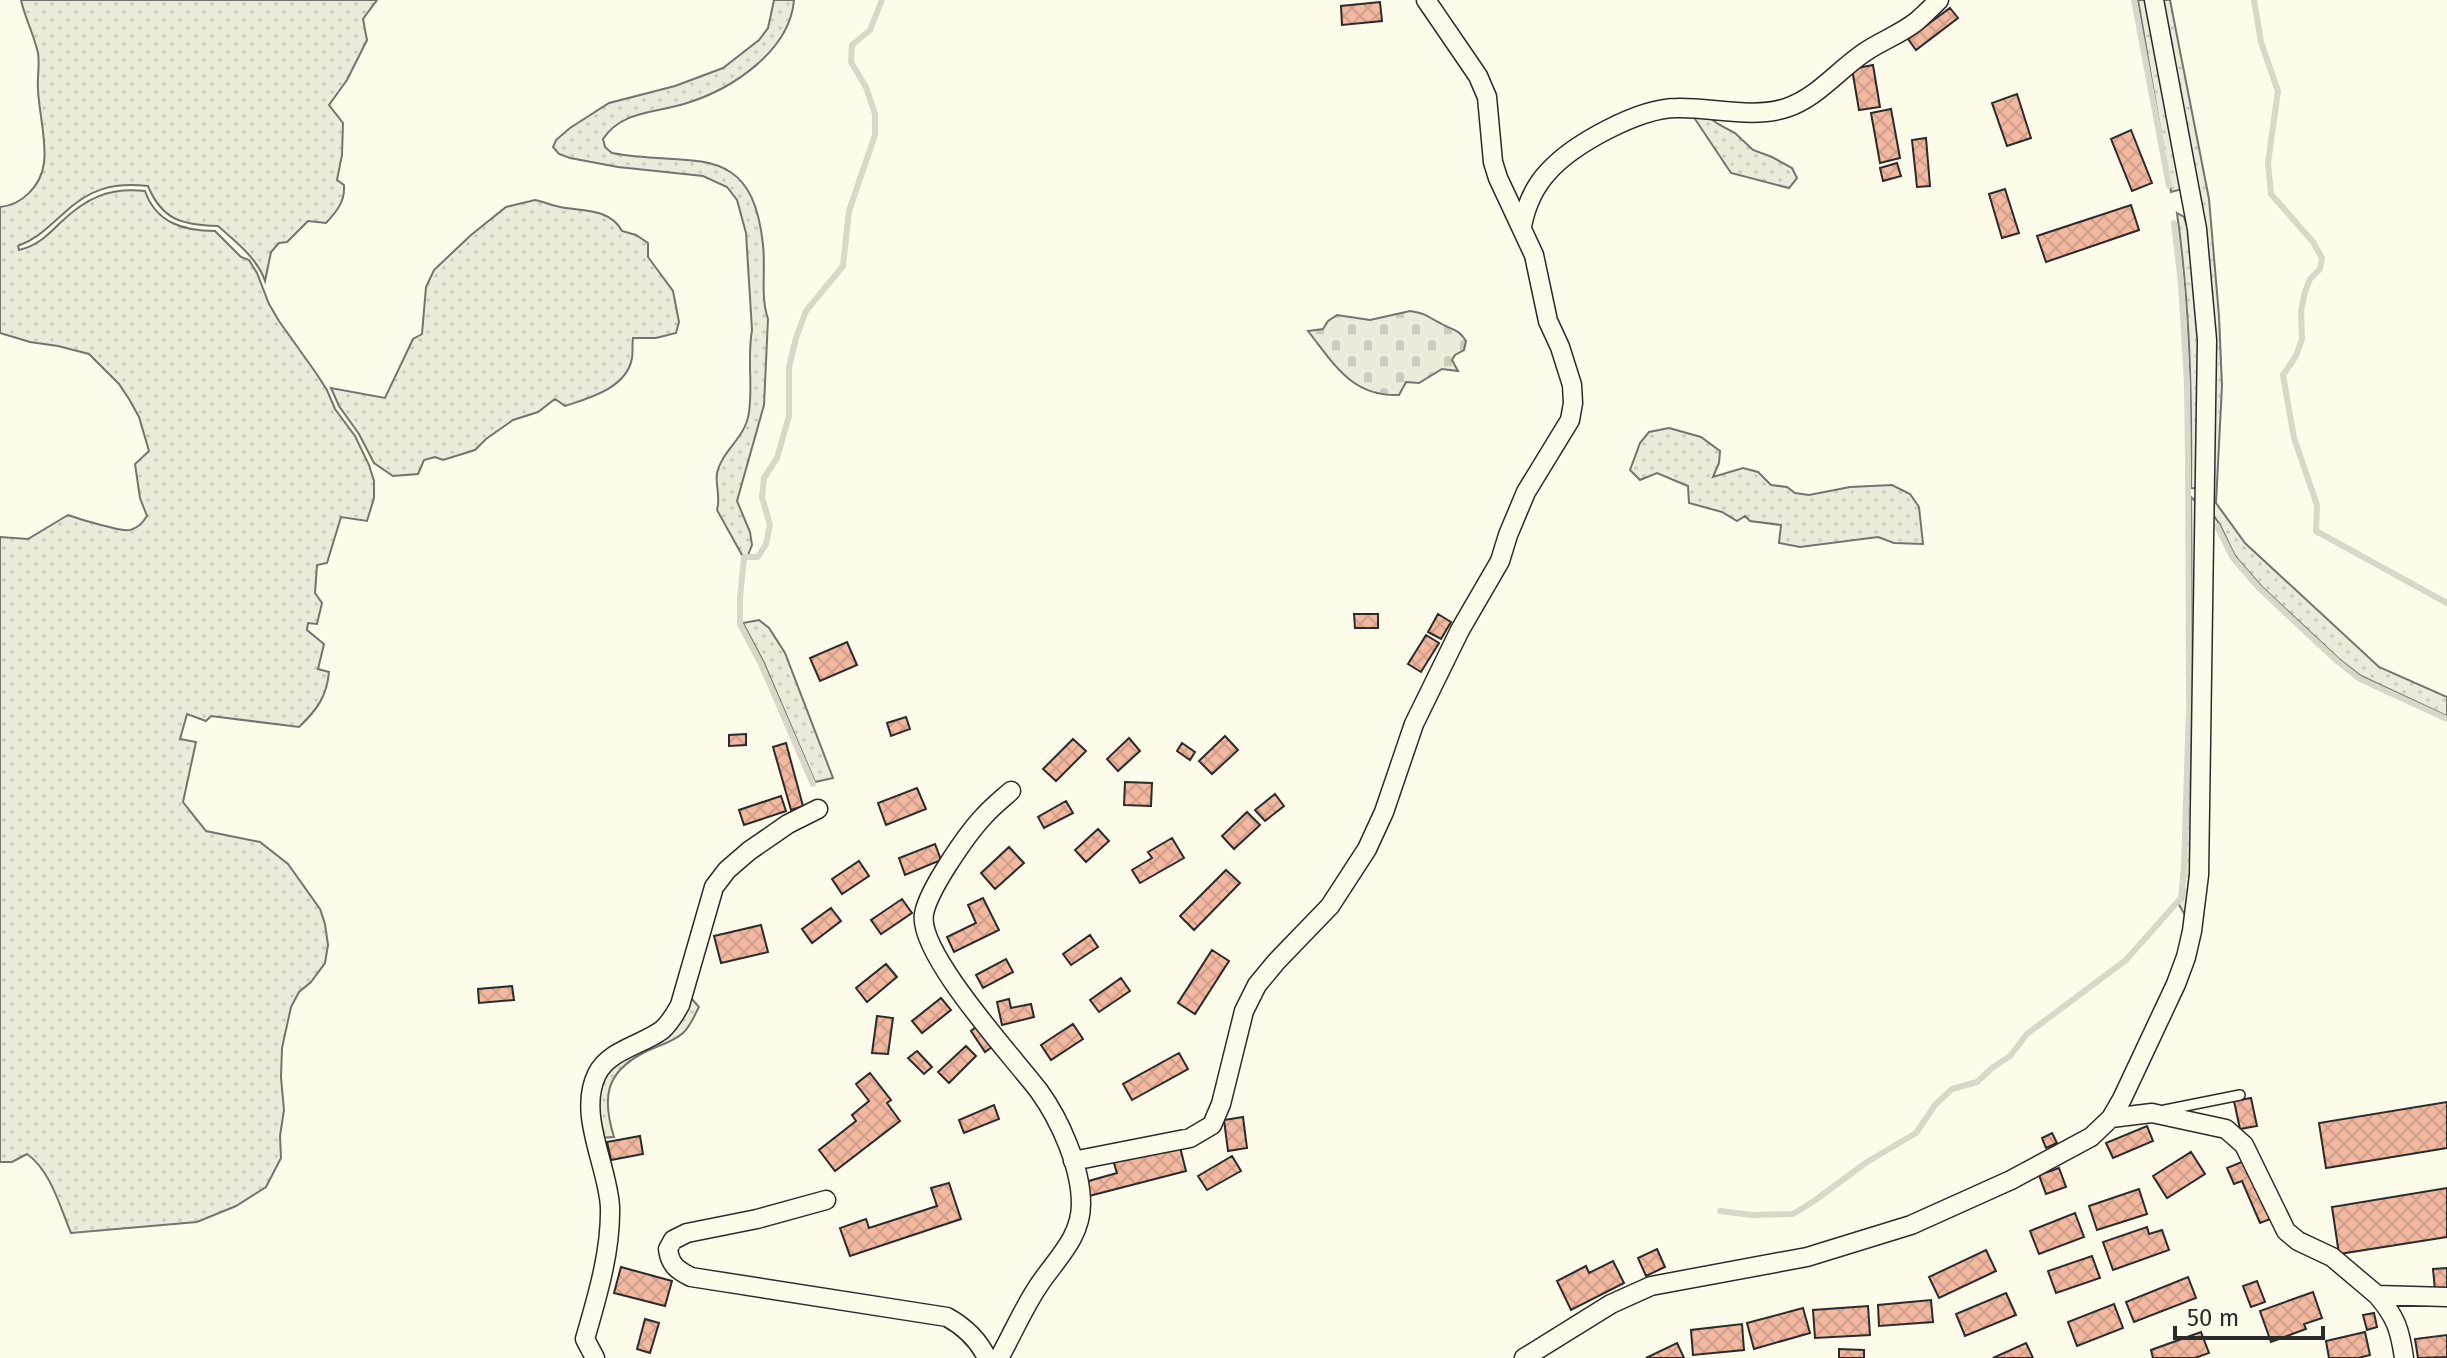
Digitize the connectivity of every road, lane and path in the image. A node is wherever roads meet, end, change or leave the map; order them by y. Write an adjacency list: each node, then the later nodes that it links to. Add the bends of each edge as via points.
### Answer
1 (1426, 0): 4 (street, via 1487,97 1493,162)
2 (1939, 0): 4 (street, via 1807,99 1784,109 1673,108 1610,128 1549,170)
3 (2154, 0): 9 (street, via 2197,229 2207,340 2199,875 2186,957)
4 (1522, 226): 10 (street, via 1572,385 1570,420 1526,492 1500,561 1414,724 1374,836 1330,906 1257,985 1244,1011 1212,1125 1190,1138)
5 (1011, 791): 10 (street, via 983,817 941,875 923,915 935,953 1040,1093)
6 (818, 809): 14 (street, via 776,832 727,870 714,887 671,1021 606,1062 597,1074 592,1091 594,1136 610,1204 607,1249 585,1339)
7 (2240, 1095): 8 (lane)
8 (2152, 1113): 9 (street); 12 (street, via 2226,1129 2235,1136 2286,1231 2332,1257)
9 (2111, 1118): 17 (street, via 2091,1137 2023,1174 1911,1225 1807,1257 1651,1286 1611,1304)
10 (1073, 1161): 16 (street, via 1081,1203 1077,1228)
11 (826, 1200): 15 (street, via 687,1233 673,1240 669,1261 691,1277 947,1317 978,1341)
12 (2377, 1295): 13 (street); 18 (street, via 2392,1312)
13 (2447, 1297)
14 (595, 1358)
15 (987, 1358)
16 (999, 1358)
17 (1524, 1358)
18 (2404, 1358)

